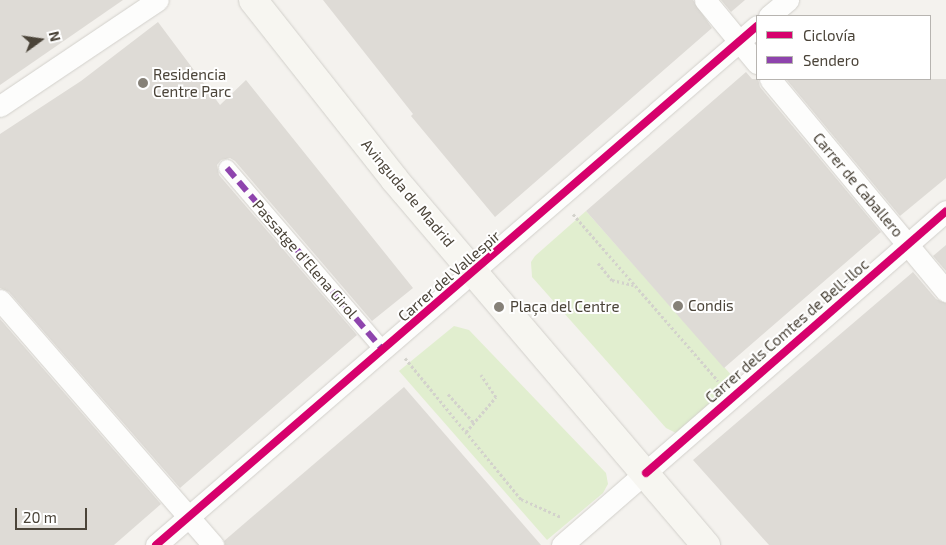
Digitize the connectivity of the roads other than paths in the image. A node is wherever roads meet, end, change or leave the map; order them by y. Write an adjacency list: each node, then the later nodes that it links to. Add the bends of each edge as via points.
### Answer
1 (158, 0): 10 (street)
2 (253, 0): 14 (main road, Avinguda de Madrid, via 395,180)
3 (705, 0): 7 (street)
4 (788, 0): 5 (street)
5 (770, 15)
6 (756, 27): 7 (street, Carrer del Vallespir)
7 (740, 41): 8 (street); 14 (street, Carrer del Vallespir)
8 (756, 63)
9 (771, 80): 13 (street, Carrer de Caballero)
10 (0, 106)
11 (226, 168): 17 (street, Passatge d'Elena Girol)
12 (946, 210): 13 (street, Carrer dels Comtes de Bell-lloc)
13 (907, 244): 15 (street, Carrer de Caballero); 18 (street, Carrer dels Comtes de Bell-lloc)
14 (474, 272): 17 (street, Carrer del Vallespir); 18 (main road, Avinguda de Madrid)
15 (946, 291)
16 (0, 300): 19 (street)
17 (393, 353): 19 (street, Carrer del Vallespir)
18 (646, 473): 22 (street, Carrer dels Comtes de Bell-lloc); 23 (main road, Avinguda de Madrid)
19 (189, 518): 20 (street, Carrer del Vallespir); 21 (street)
20 (156, 545)
21 (213, 545)
22 (562, 545)
23 (706, 545)

